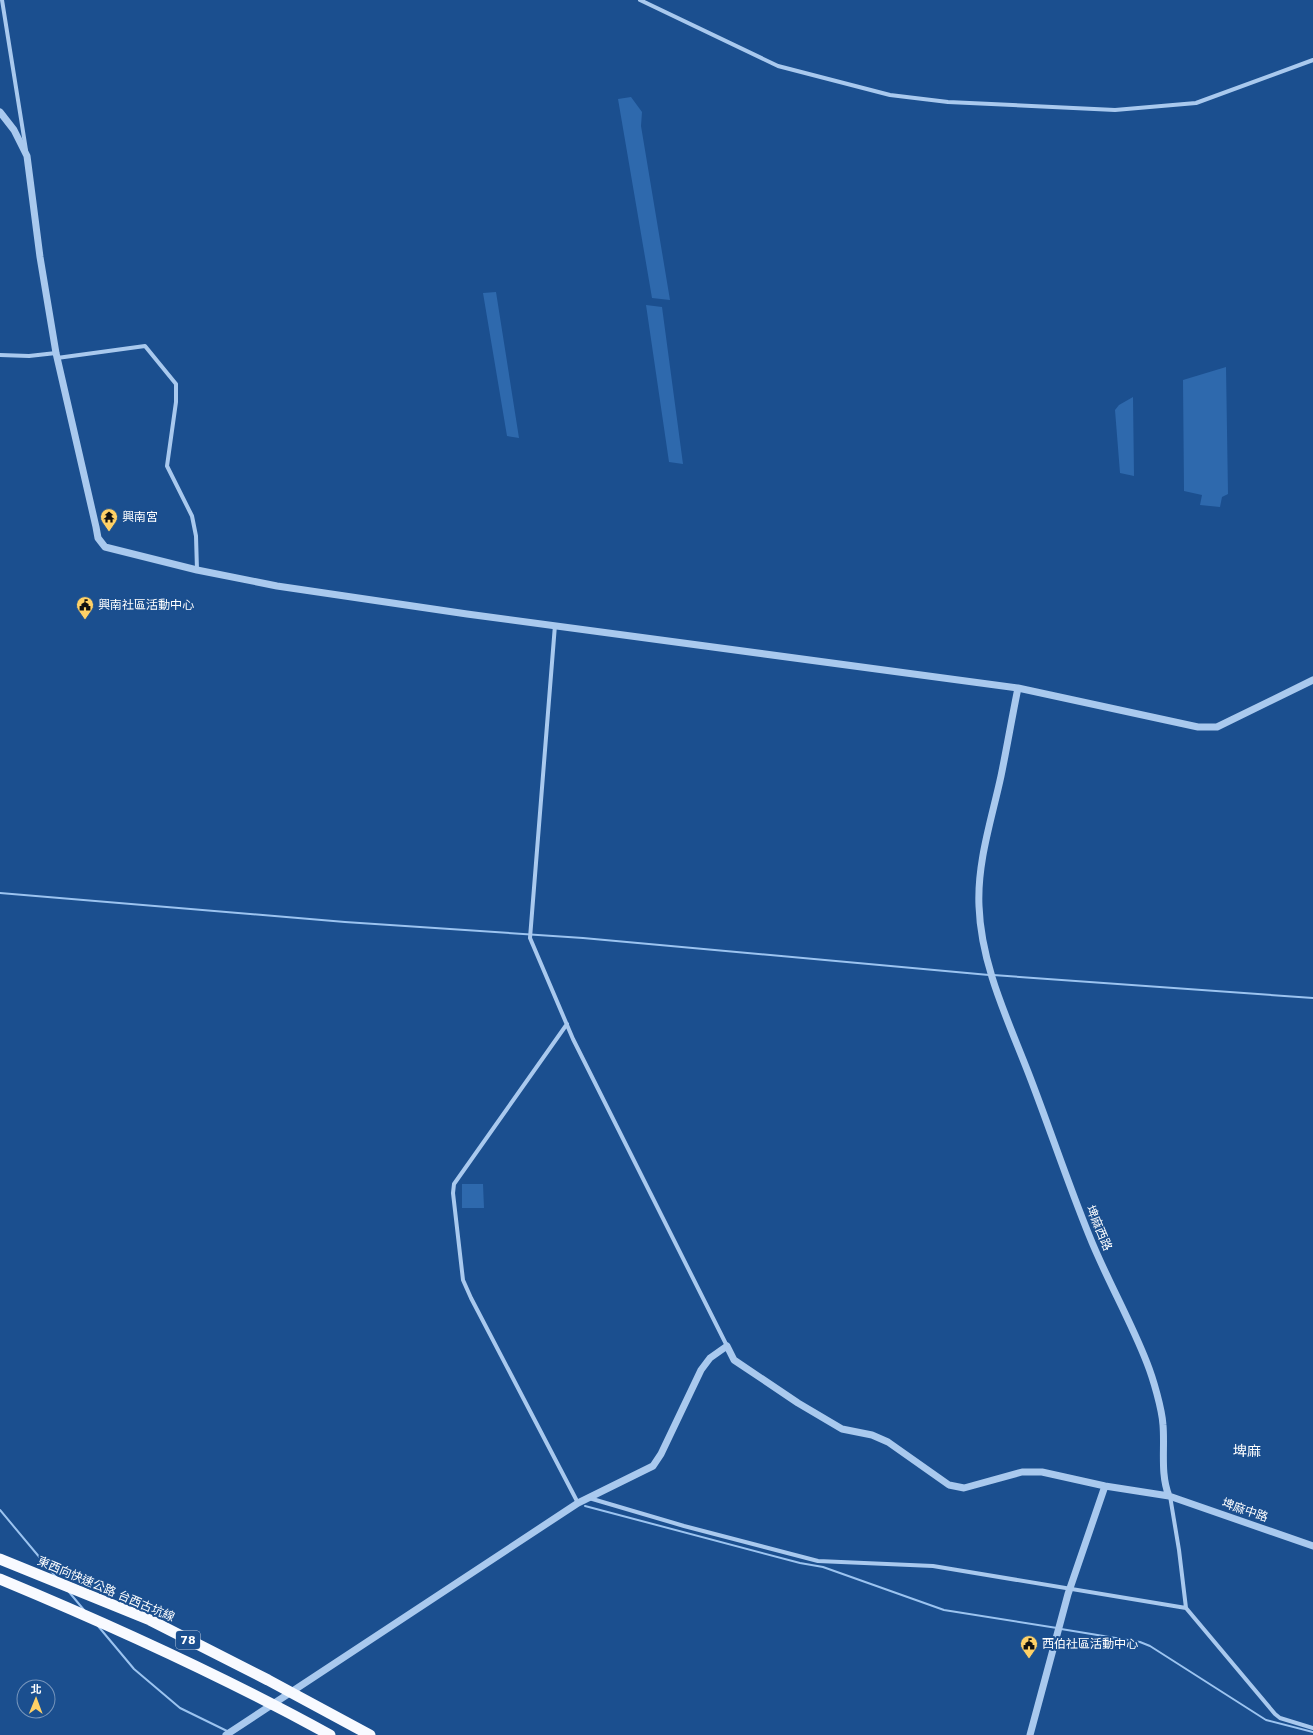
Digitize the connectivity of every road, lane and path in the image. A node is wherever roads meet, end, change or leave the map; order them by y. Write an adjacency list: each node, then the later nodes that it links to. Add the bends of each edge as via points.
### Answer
1 (2, 0): 5 (street)
2 (640, 0): 3 (street, via 778,66 890,95 948,102 1115,110 1183,105 1196,103)
3 (1313, 60)
4 (0, 112): 5 (street, via 14,130)
5 (27, 156): 7 (street)
6 (0, 355): 7 (street)
7 (56, 355): 8 (street, via 101,543 105,547); 8 (street, via 145,346 176,384 167,466 192,516 196,536)
8 (197, 570): 9 (street, via 277,586)
9 (555, 625): 11 (street); 12 (street, via 530,938)
10 (1313, 680): 11 (street, via 1217,728 1198,727)
11 (1018, 688): 15 (street, 埤麻西路, via 980,879 979,912 982,943 989,971 1089,1237 1128,1316 1149,1366 1163,1422 1165,1485)
12 (567, 1024): 13 (street); 17 (street, via 454,1184 453,1193 463,1280)
13 (727, 1346): 14 (street, 埤麻中路, via 734,1360 798,1403 842,1429 872,1435 888,1442 949,1485 964,1488 1022,1472 1042,1472); 16 (street, via 710,1358 701,1370 653,1466)
14 (1105, 1486): 15 (street, 埤麻中路); 21 (street)
15 (1170, 1496): 18 (street, 埤麻中路); 22 (street)
16 (587, 1498): 17 (street); 21 (street, via 811,1560 933,1566)
17 (578, 1503): 24 (street)
18 (1313, 1546)
19 (0, 1559): 26 (highway, 東西向快速公路 台西古坑線 / 78, bridge, via 150,1620)
20 (0, 1579): 25 (highway, 78, bridge, via 142,1639 264,1699)
21 (1070, 1588): 22 (street); 27 (street)
22 (1186, 1608): 23 (street, via 1274,1714)
23 (1313, 1728)
24 (229, 1733)
25 (330, 1735)
26 (370, 1735)
27 (1030, 1735)

